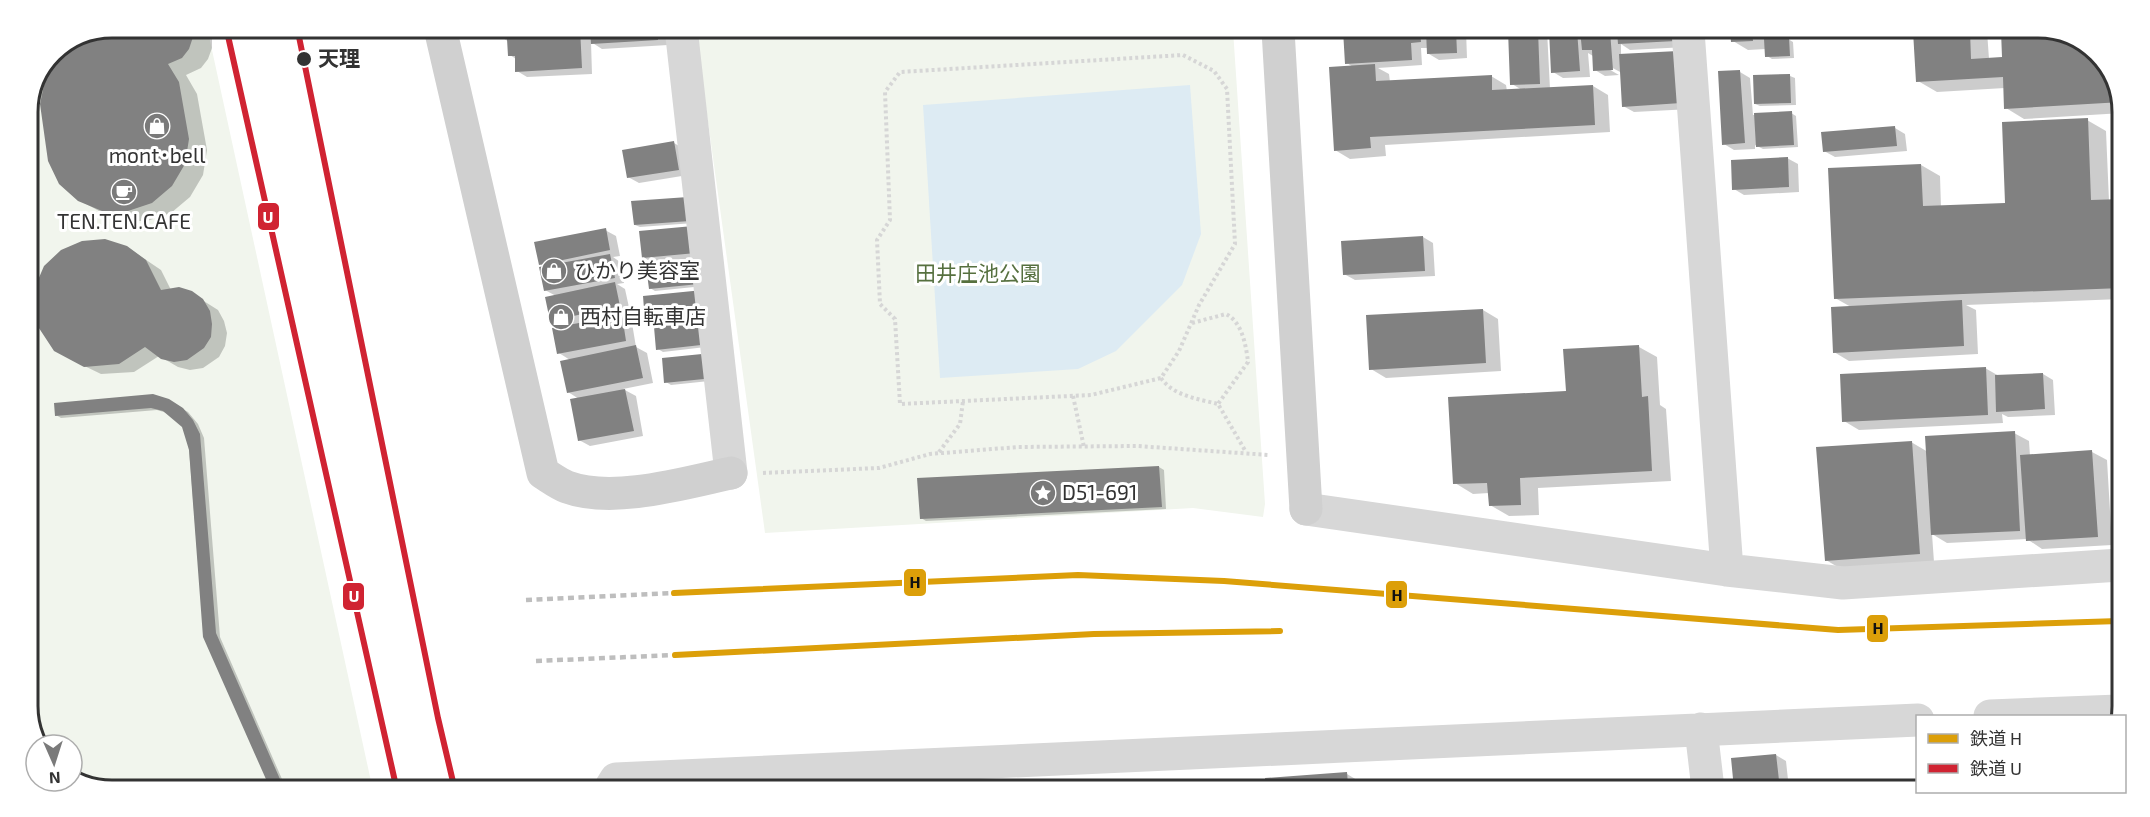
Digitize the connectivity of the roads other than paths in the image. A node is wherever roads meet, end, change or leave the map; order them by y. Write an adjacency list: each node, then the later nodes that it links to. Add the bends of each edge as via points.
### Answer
1 (442, 38): 2 (street, via 543,473 567,487 605,494 658,489 731,473)
2 (682, 38)
3 (1278, 38): 6 (street, via 1306,509)
4 (1689, 38): 6 (street)
5 (2112, 566): 6 (street, via 1843,583)
6 (1727, 570)
7 (2112, 711): 8 (street)
8 (2033, 715)
9 (1916, 720): 10 (street)
10 (1701, 729): 11 (street); 12 (street)
11 (615, 780)
12 (1707, 780)

